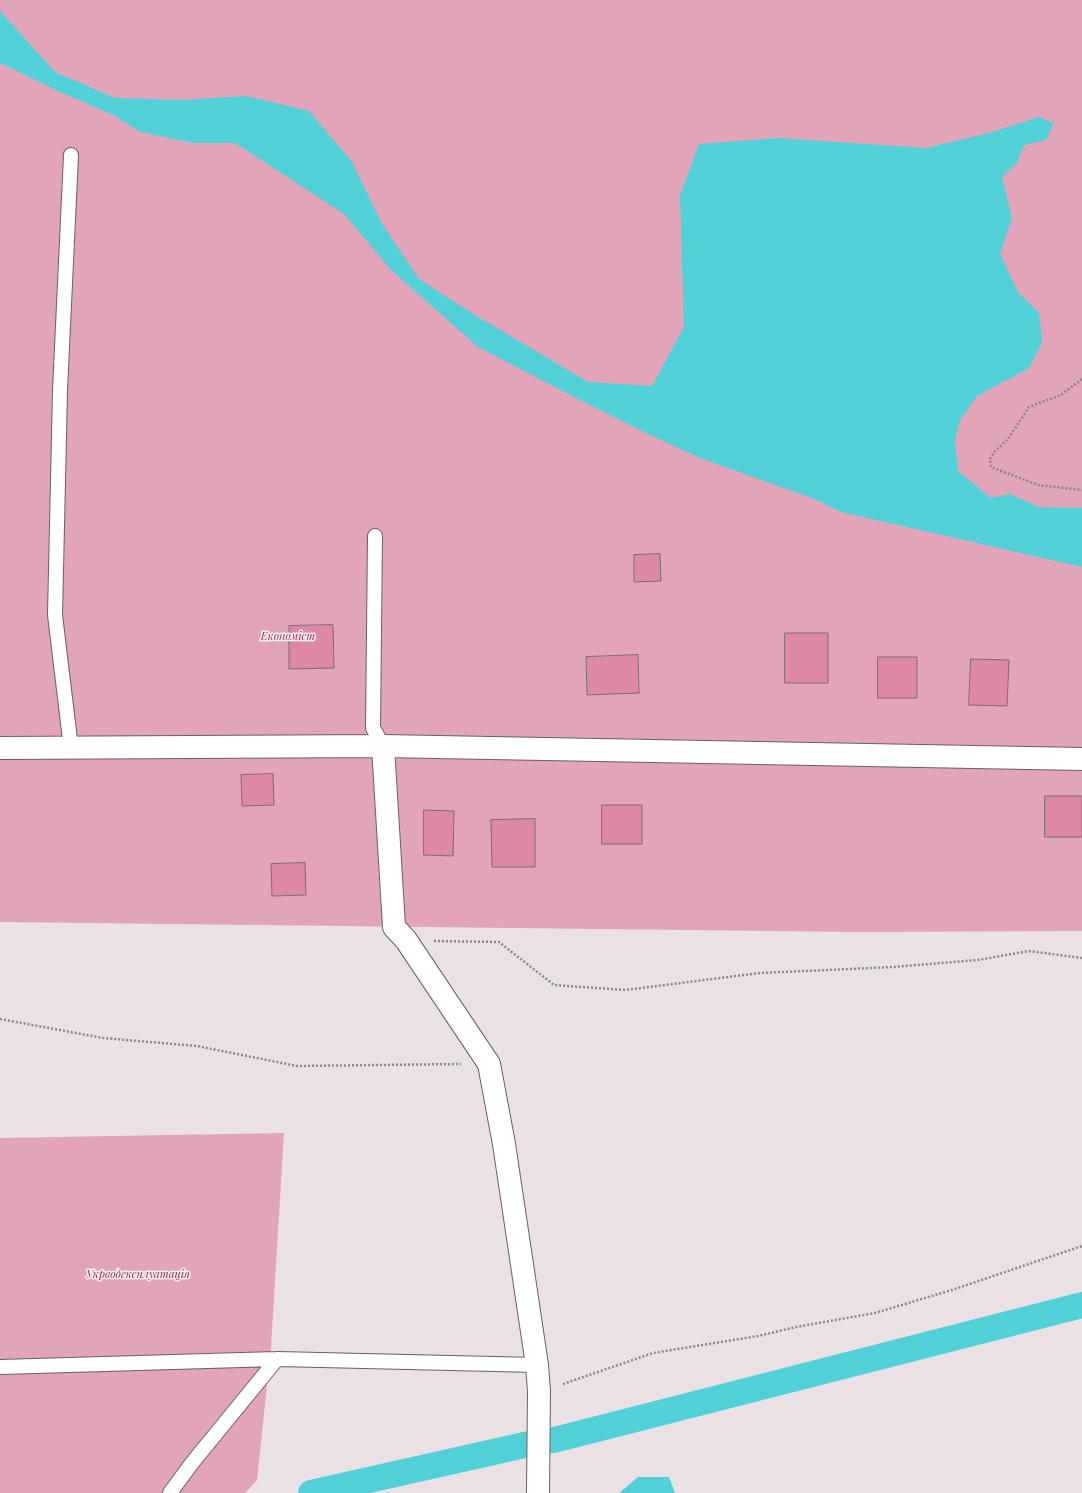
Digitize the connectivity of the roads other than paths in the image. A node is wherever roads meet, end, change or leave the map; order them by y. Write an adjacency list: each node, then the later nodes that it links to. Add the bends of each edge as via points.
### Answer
1 (71, 156): 5 (lane, via 60,390 55,615)
2 (375, 536): 3 (lane, via 373,728)
3 (383, 746): 5 (street); 6 (street); 8 (street, via 394,927 406,940 489,1064 504,1144)
4 (0, 748): 5 (street)
5 (71, 748)
6 (1082, 759)
7 (277, 1359): 8 (lane); 9 (lane); 10 (lane)
8 (537, 1365): 11 (street)
9 (0, 1367)
10 (170, 1493)
11 (538, 1493)

